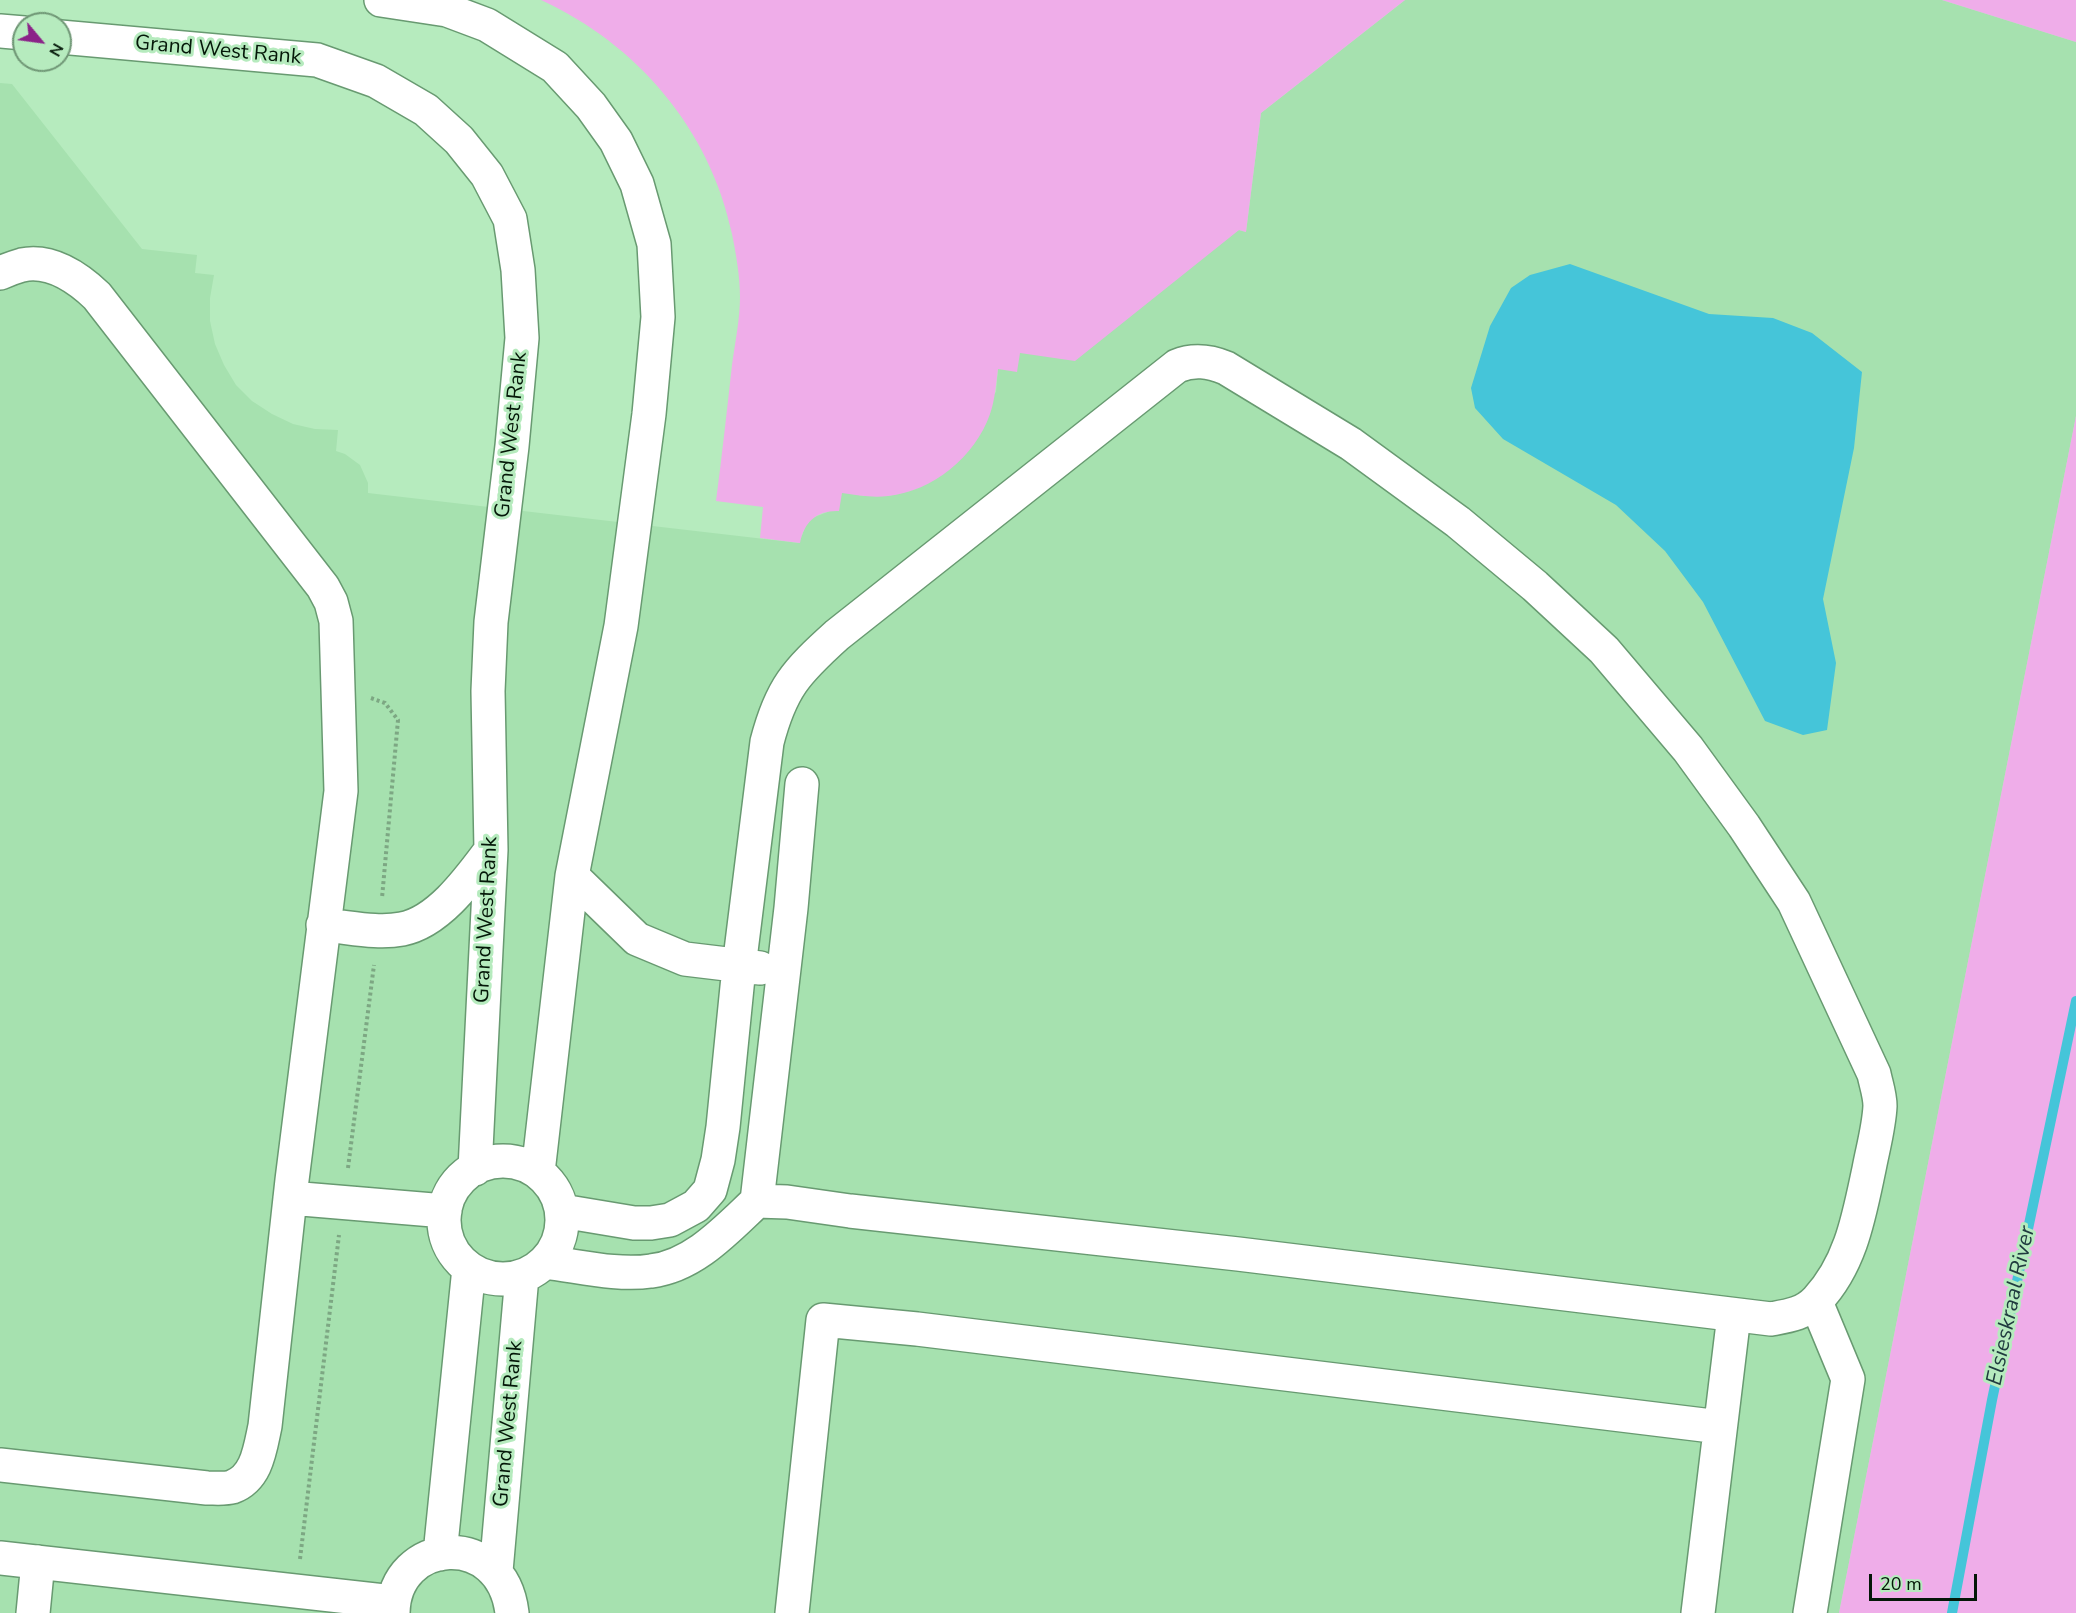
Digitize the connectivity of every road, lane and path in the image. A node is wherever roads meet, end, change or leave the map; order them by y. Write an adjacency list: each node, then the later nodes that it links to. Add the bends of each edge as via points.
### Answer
1 (381, 0): 7 (lane, via 447,10 487,25 555,67 616,141 637,184 654,244 658,317 648,425 621,626)
2 (72, 38): 6 (lane, Grand West Rank, via 317,60 376,81 426,110 459,140 487,175 510,219 522,338 491,622)
3 (0, 273): 4 (lane, via 24,265 44,266 66,272 98,296 323,587 336,621)
4 (338, 674): 8 (lane, via 341,791); 9 (path, via 385,703 398,720)
5 (802, 784): 11 (lane)
6 (491, 850): 9 (lane, via 465,885 429,917 403,929); 12 (lane, Grand West Rank)
7 (573, 876): 10 (lane, via 637,939 685,959); 13 (lane)
8 (323, 925): 9 (lane); 14 (lane)
9 (379, 930): 16 (path)
10 (739, 967): 11 (lane); 18 (lane, via 723,1127 710,1190 696,1206 670,1220 651,1223); 21 (lane, via 767,742 775,712 807,662 1177,366 1190,361 1215,363 1351,444 1458,522 1604,650 1688,749 1794,902 1851,1022 1876,1083 1880,1105 1849,1250)
11 (783, 970): 15 (lane)
12 (475, 1169): 13 (lane, via 507,1162); 17 (lane, via 455,1187)
13 (538, 1172): 18 (lane, via 558,1196)
14 (290, 1198): 16 (lane); 24 (lane, via 265,1426 258,1460 246,1478 231,1488 207,1488)
15 (757, 1201): 20 (lane, via 682,1262 652,1271); 22 (lane, via 1238,1254)
16 (343, 1202): 17 (lane); 29 (path)
17 (445, 1211): 19 (lane, via 449,1243)
18 (562, 1211): 20 (lane, Grand West Rank, via 556,1247)
19 (469, 1268): 20 (lane, via 504,1279); 25 (lane)
20 (533, 1269): 28 (lane, Grand West Rank)
21 (1816, 1302): 22 (lane, via 1796,1315 1771,1319); 35 (lane, via 1848,1379)
22 (1734, 1315): 23 (lane)
23 (1720, 1427): 33 (lane, via 823,1320); 34 (lane)
24 (0, 1465)
25 (440, 1554): 28 (lane, via 460,1553 480,1559); 30 (lane, via 426,1558 410,1571 397,1588)
26 (0, 1558): 27 (lane)
27 (38, 1562): 29 (lane); 31 (lane)
28 (496, 1572): 32 (lane, via 505,1584)
29 (297, 1591): 30 (lane)
30 (393, 1607)
31 (33, 1613)
32 (512, 1613)
33 (792, 1613)
34 (1698, 1613)
35 (1810, 1613)

